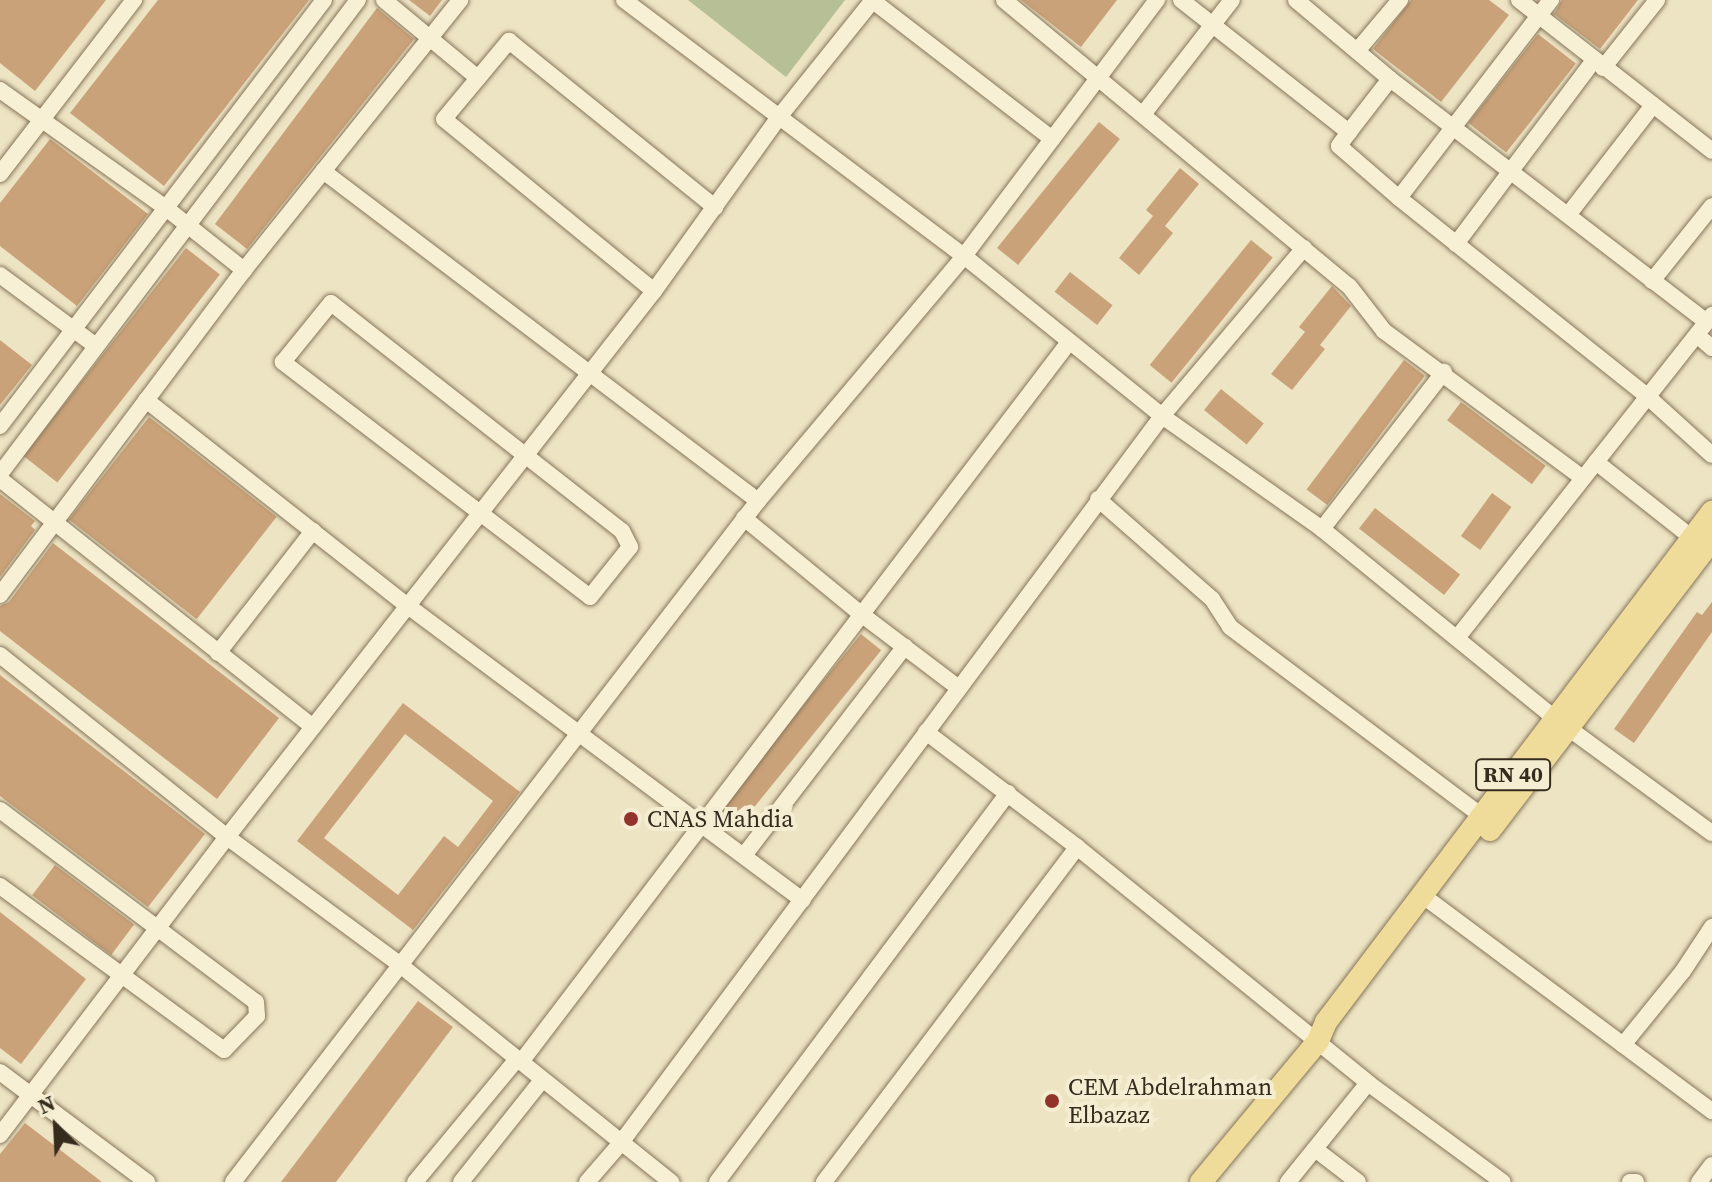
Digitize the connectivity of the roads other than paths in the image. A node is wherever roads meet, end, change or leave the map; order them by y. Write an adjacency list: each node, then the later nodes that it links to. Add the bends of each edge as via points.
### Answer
1 (134, 0): 29 (street)
2 (324, 0): 40 (street)
3 (358, 0): 42 (street)
4 (384, 0): 19 (street)
5 (460, 0): 19 (street)
6 (624, 0): 28 (street)
7 (873, 0): 28 (street); 32 (street)
8 (1004, 0): 23 (street)
9 (1157, 0): 23 (street)
10 (1181, 0): 18 (street)
11 (1232, 0): 18 (street)
12 (1296, 0): 20 (street)
13 (1400, 0): 20 (street)
14 (1519, 0): 17 (street)
15 (1551, 0): 17 (street)
16 (1657, 0): 21 (street)
17 (1539, 15): 21 (street); 30 (street)
18 (1212, 25): 27 (street); 31 (street)
19 (430, 38): 22 (street); 34 (street)
20 (1357, 51): 24 (street)
21 (1599, 63): 26 (street); 35 (street)
22 (478, 78): 39 (street, via 509,41); 49 (street, via 444,119)
23 (1099, 78): 27 (street); 32 (street)
24 (1390, 79): 30 (street); 31 (street)
25 (0, 90): 29 (street)
26 (1653, 105): 33 (street); 41 (street)
27 (1144, 113): 44 (street)
28 (779, 117): 39 (street); 45 (street)
29 (41, 121): 36 (street); 40 (street)
30 (1453, 127): 35 (street); 37 (street)
31 (1349, 132): 37 (street, via 1339,146)
32 (1052, 139): 45 (street)
33 (1712, 151)
34 (323, 171): 46 (street); 55 (street)
35 (1513, 173): 41 (street); 43 (street)
36 (0, 174)
37 (1399, 198): 43 (street)
38 (1712, 206): 48 (street)
39 (715, 207): 49 (street)
40 (166, 208): 42 (street); 51 (street)
41 (1568, 215): 48 (street)
42 (188, 226): 46 (street); 53 (street)
43 (1456, 244): 57 (street)
44 (1304, 248): 56 (street, via 1349,286 1384,331); 59 (street)
45 (964, 256): 52 (street); 67 (street)
46 (244, 270): 58 (street)
47 (0, 275): 51 (street)
48 (1652, 281): 50 (street)
49 (654, 291): 55 (street)
50 (1705, 324): 54 (street); 57 (street)
51 (74, 328): 53 (street); 60 (street)
52 (1069, 342): 59 (street); 77 (street)
53 (96, 346): 64 (street)
54 (1712, 348)
55 (591, 372): 61 (street); 67 (street)
56 (1444, 372): 65 (street); 72 (street)
57 (1648, 397): 62 (street); 63 (street)
58 (146, 400): 71 (street); 73 (street)
59 (1162, 416): 66 (street); 72 (street)
60 (0, 426)
61 (526, 455): 69 (street); 69 (street, via 622,531 630,547 590,597); 69 (street, via 331,303 283,362)
62 (1712, 455)
63 (1596, 462): 65 (street); 74 (street)
64 (0, 476): 71 (street)
65 (1583, 478): 78 (street)
66 (1098, 499): 82 (street); 89 (street, via 1212,599 1230,627)
67 (758, 501): 70 (street)
68 (1712, 512): 74 (main road, RN 40)
69 (479, 515): 76 (street)
70 (744, 518): 77 (street); 85 (street)
71 (54, 524): 75 (street); 80 (street)
72 (1322, 529): 78 (street)
73 (313, 531): 76 (street); 80 (street)
74 (1703, 542): 83 (main road, RN 40)
75 (0, 595)
76 (408, 606): 84 (street); 85 (street)
77 (861, 614): 79 (street); 90 (street)
78 (1457, 638): 83 (street)
79 (905, 646): 82 (street); 94 (street)
80 (218, 653): 84 (street)
81 (0, 655): 92 (street)
82 (959, 688): 86 (street)
83 (1562, 724): 89 (main road, RN 40); 91 (street); 96 (main road, RN 40)
84 (313, 727): 92 (street)
85 (579, 732): 90 (street); 100 (street)
86 (926, 732): 87 (street); 97 (street)
87 (1008, 793): 93 (street); 120 (street)
88 (0, 810): 98 (street)
89 (1482, 816): 96 (main road, RN 40)
90 (704, 825): 94 (street); 104 (street)
91 (1712, 833)
92 (227, 837): 98 (street); 100 (street)
93 (1077, 847): 102 (street); 121 (street)
94 (745, 854): 97 (street)
95 (0, 886): 101 (street)
96 (1427, 899): 102 (main road, RN 40, via 1326,1022); 103 (street)
97 (802, 900): 111 (street)
98 (160, 926): 101 (street); 101 (street, via 256,1002 257,1016 224,1050)
99 (1712, 927): 103 (street)
100 (399, 964): 104 (street); 115 (street)
101 (121, 977): 108 (street)
102 (1318, 1041): 107 (street); 122 (main road, RN 40)
103 (1623, 1045): 109 (street)
104 (519, 1061): 106 (street); 116 (street)
105 (0, 1072): 108 (street)
106 (542, 1080): 111 (street); 117 (street)
107 (1368, 1083): 112 (street); 125 (street)
108 (30, 1096): 110 (street); 114 (street)
109 (1712, 1111)
110 (0, 1135)
111 (620, 1144): 118 (street); 119 (street)
112 (1315, 1149): 123 (street); 124 (street)
113 (1712, 1165): 126 (street)
114 (147, 1182)
115 (233, 1182)
116 (415, 1182)
117 (461, 1182)
118 (587, 1182)
119 (671, 1182)
120 (717, 1182)
121 (824, 1182)
122 (1201, 1182)
123 (1288, 1182)
124 (1358, 1182)
125 (1503, 1182)
126 (1699, 1182)

